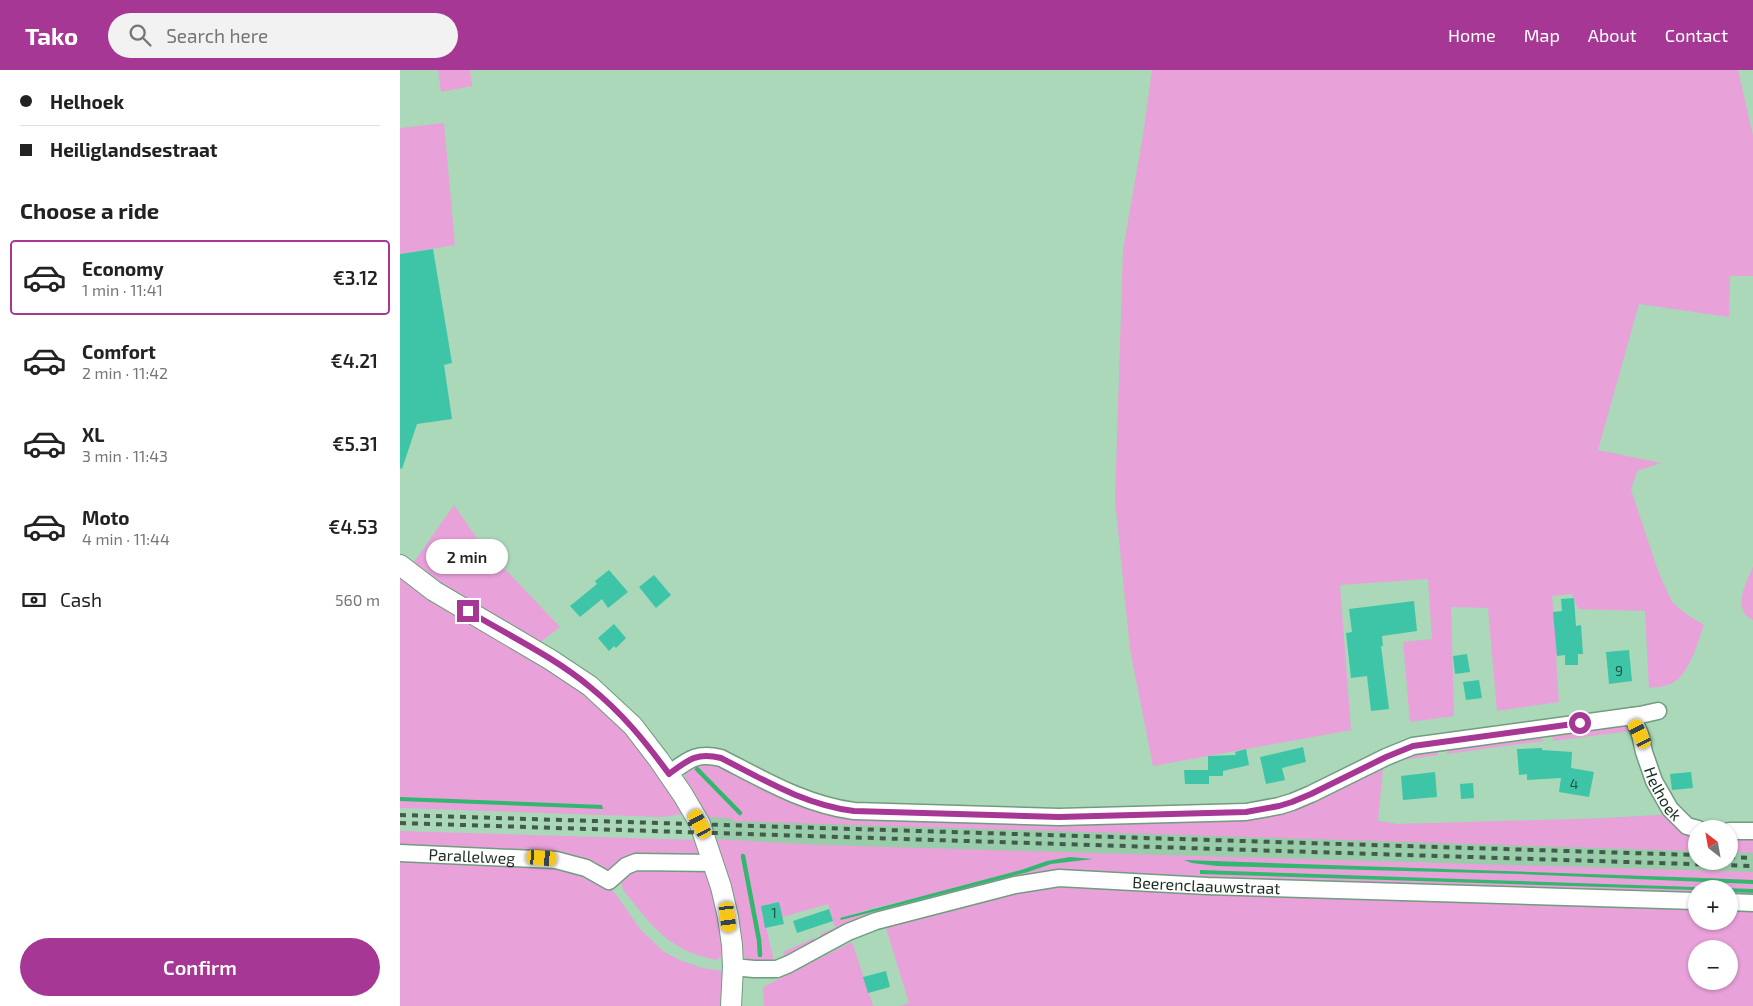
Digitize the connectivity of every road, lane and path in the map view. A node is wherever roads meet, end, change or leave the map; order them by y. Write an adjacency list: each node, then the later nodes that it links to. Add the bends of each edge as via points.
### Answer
1 (400, 565): 4 (street, via 434,591 590,686 633,726)
2 (1658, 711): 3 (street)
3 (1632, 716): 4 (street, via 1413,746 1292,802 1246,812 1059,817 854,811 803,799 721,758 692,758); 5 (street, Helhoek, via 1654,781 1670,809)
4 (669, 774): 9 (street, via 700,824)
5 (1688, 826)
6 (1738, 831): 7 (street)
7 (1753, 831)
8 (400, 853): 9 (street, Parallelweg, via 556,860 586,868 609,881 636,862)
9 (714, 863): 13 (street, via 728,917)
10 (1688, 901): 13 (street, Beerenclaauwstraat, via 1208,886 1059,878 1016,885 876,921 777,969)
11 (1738, 902): 12 (street)
12 (1753, 903)
13 (733, 966): 14 (street)
14 (731, 1006)

